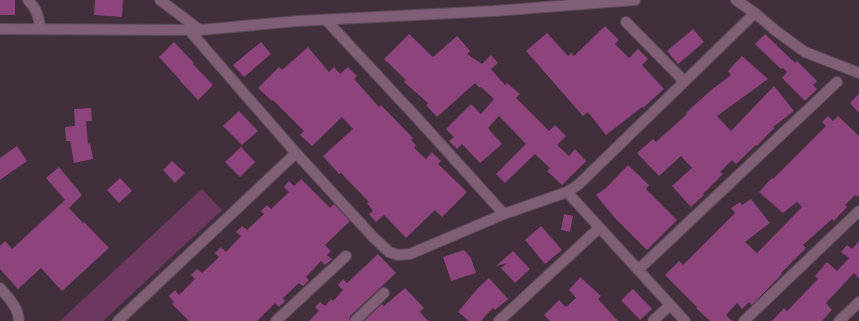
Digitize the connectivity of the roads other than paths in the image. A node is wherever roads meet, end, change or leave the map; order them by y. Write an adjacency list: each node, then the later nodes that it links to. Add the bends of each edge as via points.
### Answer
1 (28, 0): 9 (street, via 39,18)
2 (160, 0): 11 (street)
3 (635, 0): 6 (street, via 494,12)
4 (736, 0): 5 (street)
5 (755, 13): 12 (street, via 805,52); 13 (street)
6 (326, 20): 11 (street); 18 (street)
7 (626, 22): 13 (street)
8 (0, 29): 9 (street)
9 (40, 29): 10 (street)
10 (188, 30): 11 (street); 15 (street)
11 (200, 30)
12 (859, 73)
13 (684, 82): 16 (street, via 578,185)
14 (837, 82): 21 (street)
15 (296, 153): 18 (street, via 373,237 389,252 398,255 410,254); 27 (street)
16 (567, 192): 18 (street); 19 (street)
17 (859, 211): 33 (street)
18 (504, 214)
19 (599, 228): 21 (street); 30 (street)
20 (346, 256): 28 (street)
21 (638, 270): 25 (street)
22 (0, 288): 26 (street, via 12,302)
23 (384, 292): 29 (street)
24 (859, 302): 34 (street)
25 (670, 305): 31 (street); 32 (street)
26 (19, 321)
27 (118, 321)
28 (276, 321)
29 (355, 321)
30 (499, 321)
31 (653, 321)
32 (685, 321)
33 (744, 321)
34 (839, 321)

